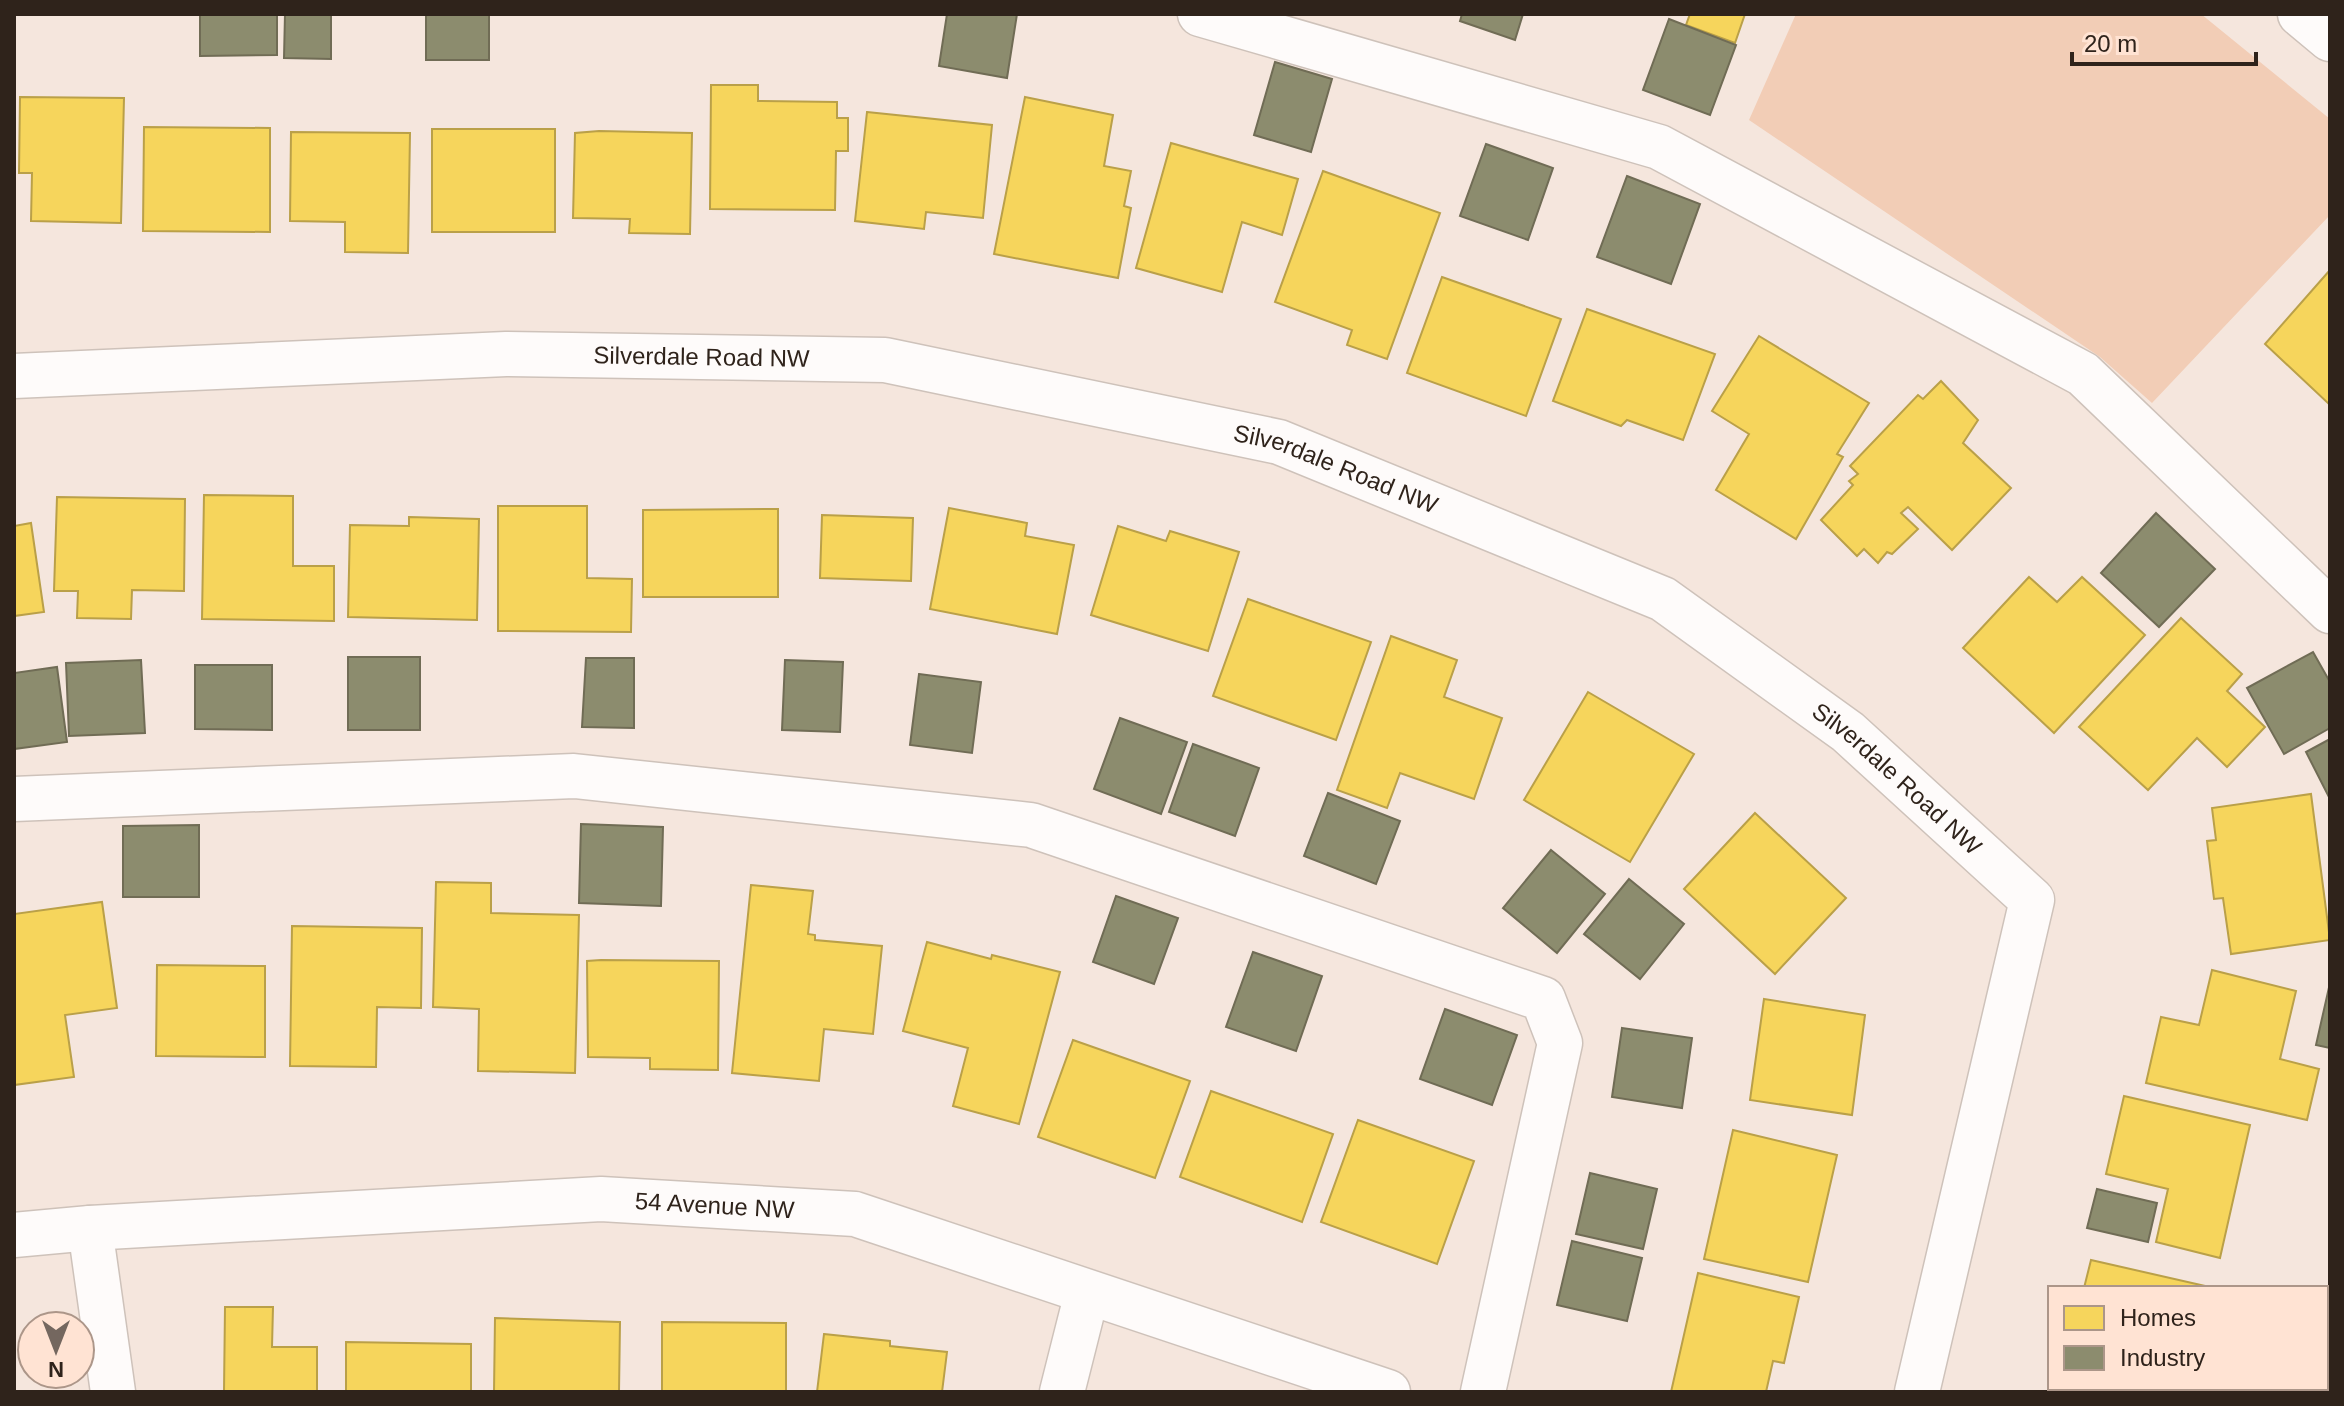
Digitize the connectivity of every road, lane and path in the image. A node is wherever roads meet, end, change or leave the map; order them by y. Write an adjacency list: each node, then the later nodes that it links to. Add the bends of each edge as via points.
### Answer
1 (1200, 14): 5 (street, via 1659,147 2083,374)
2 (2300, 14): 3 (street)
3 (2330, 39)
4 (14, 376): 14 (street, Silverdale Road NW, via 506,354 885,360 1279,442 1663,599 1848,732 2032,900)
5 (2330, 611)
6 (14, 799): 13 (street, via 574,776 1031,825 1543,999 1560,1043)
7 (90, 1228): 8 (street, 54 Avenue NW); 9 (street, 54 Avenue NW, via 601,1199 855,1214); 10 (street)
8 (14, 1235)
9 (1087, 1293): 11 (street); 12 (street, 54 Avenue NW)
10 (113, 1392)
11 (1062, 1392)
12 (1388, 1392)
13 (1483, 1392)
14 (1917, 1392)

